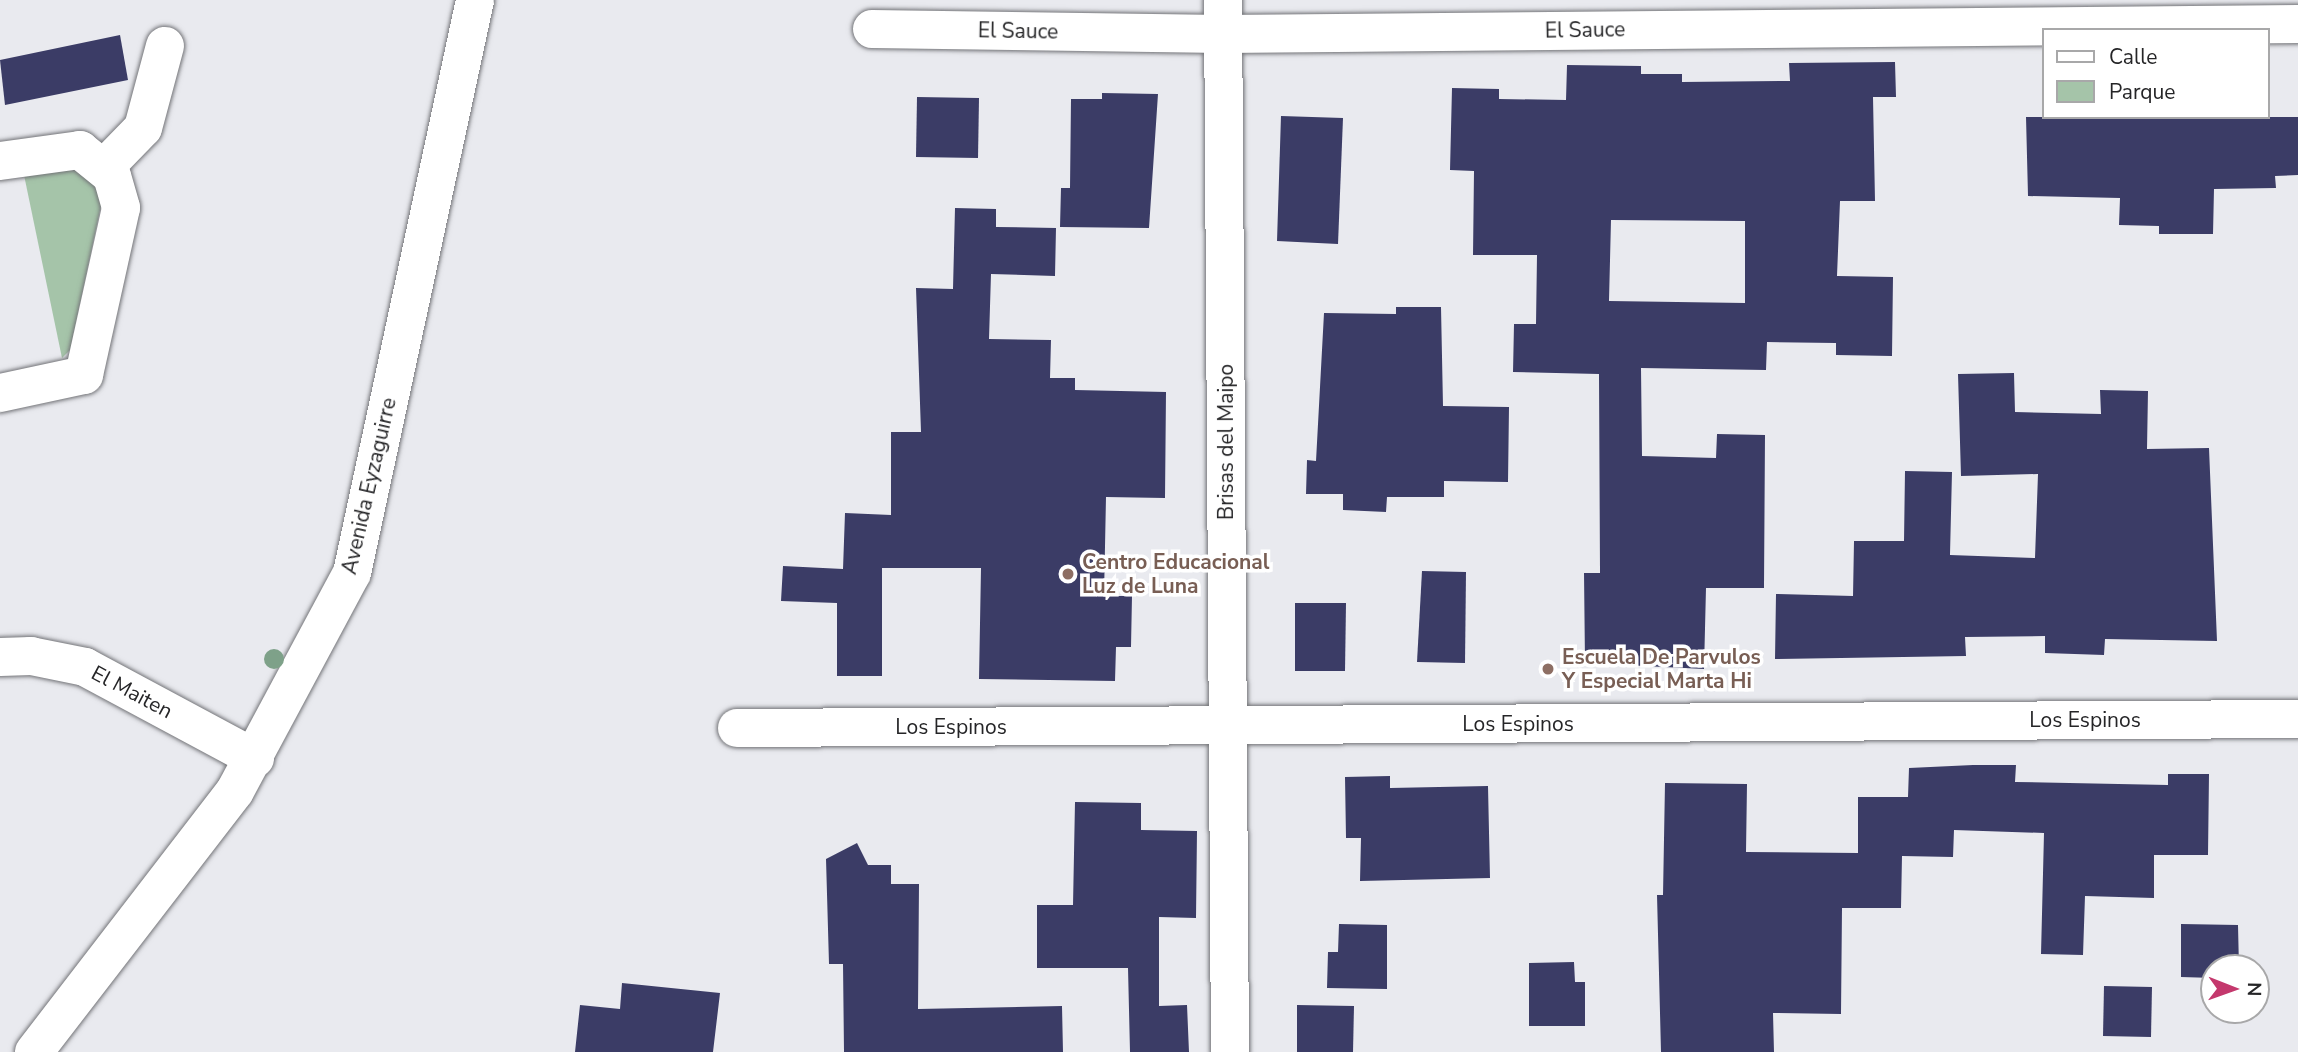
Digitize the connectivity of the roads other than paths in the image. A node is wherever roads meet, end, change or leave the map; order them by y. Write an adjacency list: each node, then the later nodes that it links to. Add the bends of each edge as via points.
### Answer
1 (475, 0): 13 (street, Avenida Eyzaguirre, via 352,573)
2 (1223, 17): 3 (street, El Sauce); 4 (street, El Sauce); 11 (street, Brisas del Maipo)
3 (2298, 24)
4 (872, 29)
5 (165, 46): 7 (street, via 143,128)
6 (0, 161): 7 (street, via 67,149)
7 (105, 167): 8 (street, via 121,208 84,375)
8 (0, 393)
9 (0, 657): 13 (street, El Maiten, via 31,656 85,667)
10 (2298, 719): 11 (street, Los Espinos)
11 (1228, 725): 12 (street, Los Espinos); 15 (street, Brisas del Maipo)
12 (737, 728)
13 (255, 758): 14 (street, Avenida Eyzaguirre, via 200,842)
14 (34, 1052)
15 (1230, 1052)

